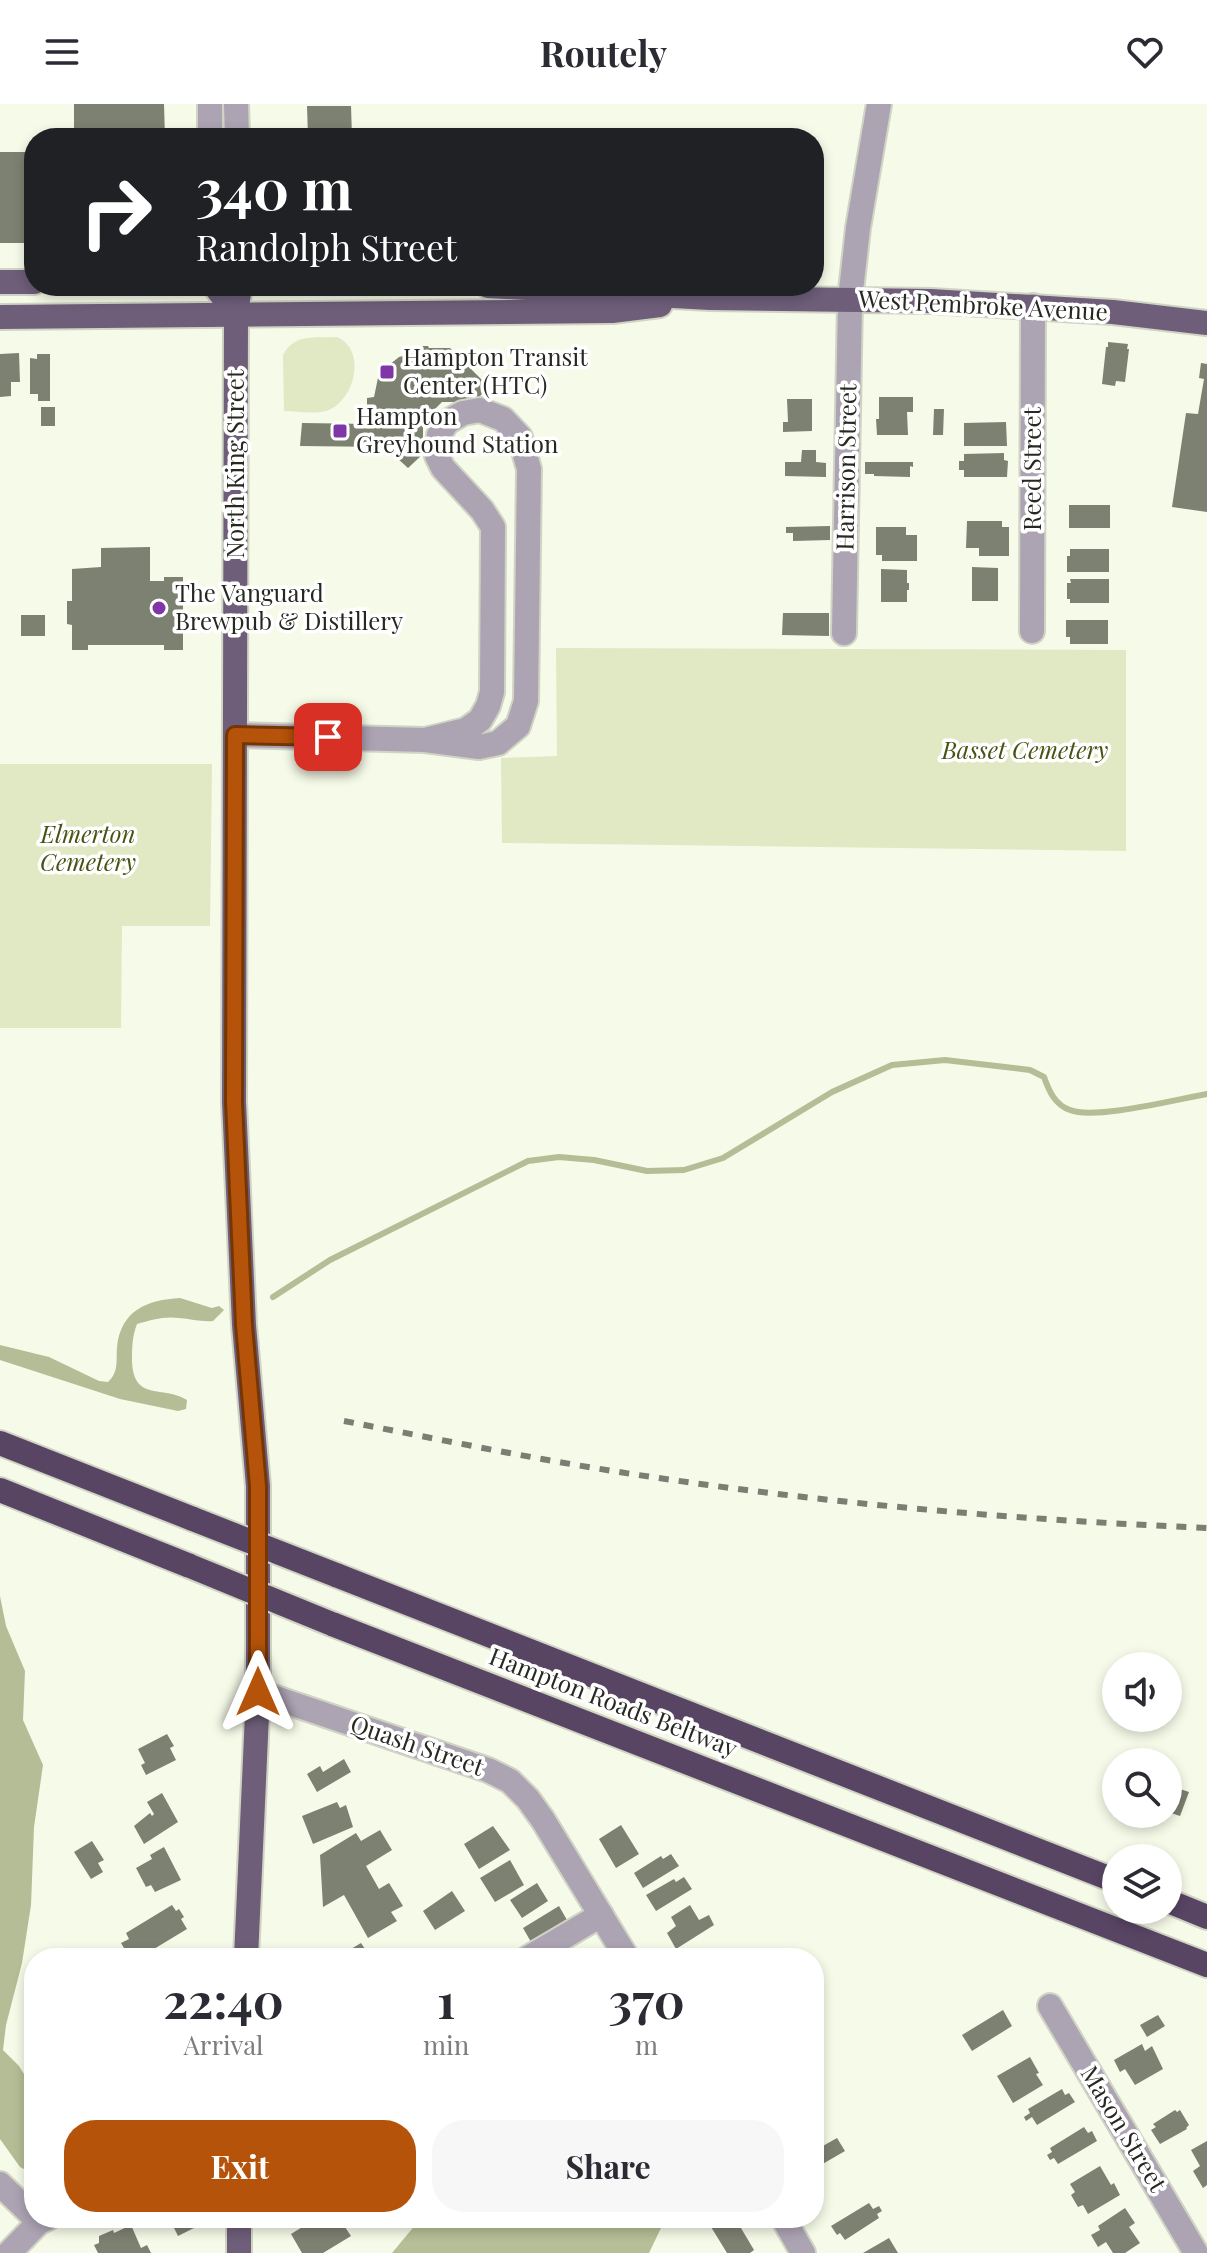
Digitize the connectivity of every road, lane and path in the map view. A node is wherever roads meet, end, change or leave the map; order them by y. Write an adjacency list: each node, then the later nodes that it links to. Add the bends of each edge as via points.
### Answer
1 (210, 104): 4 (street)
2 (236, 104): 5 (street)
3 (879, 104): 12 (street, Harrison Street)
4 (210, 128)
5 (237, 128)
6 (0, 282): 7 (main road)
7 (24, 282)
8 (222, 296): 14 (main road)
9 (239, 296): 14 (main road, North King Street)
10 (673, 296): 11 (main road, West Pembroke Avenue)
11 (710, 298): 12 (main road, West Pembroke Avenue); 14 (main road, West Pembroke Avenue, via 612,311)
12 (850, 300): 13 (main road, West Pembroke Avenue); 18 (street, Harrison Street)
13 (1033, 306): 16 (main road, West Pembroke Avenue); 17 (street, Reed Street)
14 (236, 314): 15 (main road, West Pembroke Avenue); 19 (main road, North King Street)
15 (0, 317)
16 (1207, 323)
17 (1032, 631)
18 (844, 633)
19 (235, 735): 20 (street); 23 (main road, North King Street, via 234,1102 258,1486)
20 (425, 740): 20 (street, via 479,747 498,743 518,726 526,701 529,469 520,437 503,419 480,410 447,422 439,435 437,456 493,527 492,692 480,720 466,730)
21 (0, 1443): 24 (highway, Hampton Roads Beltway, bridge)
22 (0, 1490): 31 (highway, Hampton Roads Beltway, bridge)
23 (258, 1692): 26 (street, Quash Street, via 510,1781 543,1820); 28 (main road, North King Street)
24 (1102, 1876)
25 (1182, 1907): 27 (highway)
26 (601, 1915): 29 (street); 30 (street, Quash Street)
27 (1207, 1917)
28 (246, 1948)
29 (545, 1948)
30 (621, 1948)
31 (1207, 1965)
32 (1050, 2006): 41 (street, Mason Street)
33 (0, 2184): 34 (street)
34 (24, 2206)
35 (31, 2228): 38 (street)
36 (239, 2228): 39 (main road)
37 (789, 2228): 40 (street)
38 (9, 2253)
39 (239, 2253)
40 (803, 2253)
41 (1196, 2253)

